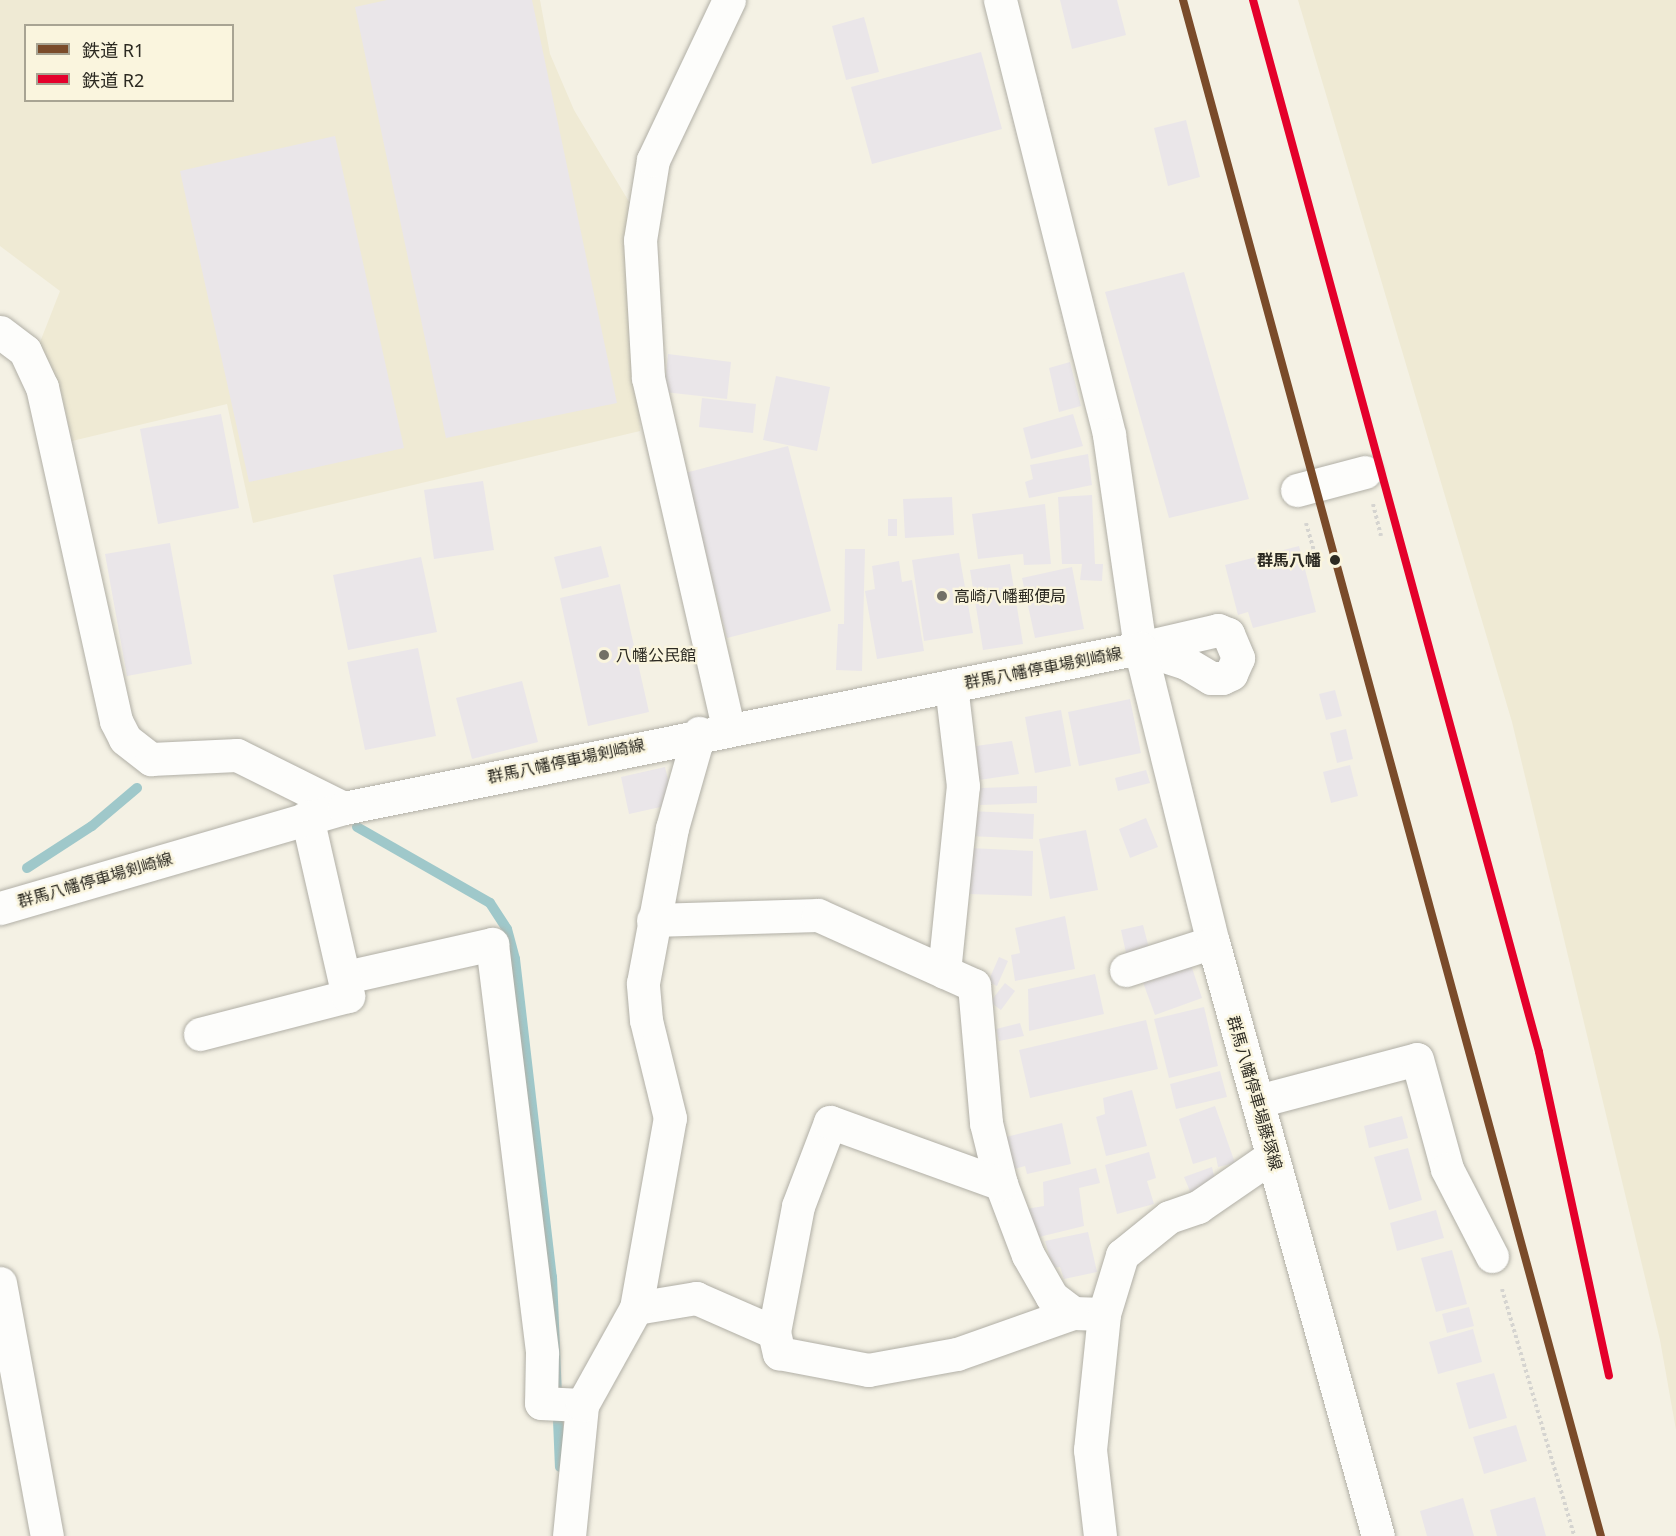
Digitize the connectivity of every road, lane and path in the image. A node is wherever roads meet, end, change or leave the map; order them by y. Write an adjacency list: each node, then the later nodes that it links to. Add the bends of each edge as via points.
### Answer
1 (729, 0): 8 (street, via 653,160 640,240 648,378)
2 (1000, 0): 6 (street, 群馬八幡停車場藤塚線, via 1109,435)
3 (0, 332): 9 (street, via 25,351 42,387 116,722 125,739 151,759 237,755)
4 (1365, 471): 5 (street)
5 (1297, 490)
6 (1140, 648): 7 (street, 群馬八幡停車場剣崎線); 13 (street, 群馬八幡停車場藤塚線)
7 (951, 686): 8 (street, 群馬八幡停車場剣崎線); 15 (street, via 963,786)
8 (714, 730): 9 (street, 群馬八幡停車場剣崎線); 12 (street)
9 (344, 808): 10 (street, 群馬八幡停車場剣崎線)
10 (307, 817): 11 (street, 群馬八幡停車場剣崎線); 16 (street)
11 (0, 908)
12 (653, 920): 15 (street, via 818,915); 23 (street, via 643,983 646,1020 670,1118)
13 (1213, 942): 14 (street); 18 (street, 群馬八幡停車場藤塚線)
14 (1126, 970)
15 (944, 972): 20 (street, via 974,985 986,1123)
16 (346, 977): 17 (street, via 348,996); 26 (street, via 492,944 508,1050 542,1353 542,1403)
17 (200, 1034)
18 (1258, 1101): 19 (street, 群馬八幡停車場藤塚線); 21 (street, via 1417,1059 1447,1169)
19 (1272, 1156): 24 (street, via 1198,1208 1169,1217 1122,1255); 30 (street, 群馬八幡停車場藤塚線)
20 (1001, 1184): 24 (street, via 1028,1255 1052,1297); 25 (street, via 830,1122 798,1206)
21 (1492, 1256): 31 (path)
22 (0, 1283): 27 (street)
23 (636, 1308): 25 (street, via 696,1298); 26 (street)
24 (1089, 1314): 25 (street, via 957,1354 868,1370 779,1353); 29 (street, via 1090,1450)
25 (774, 1332)
26 (582, 1405): 28 (street)
27 (47, 1536)
28 (569, 1536)
29 (1100, 1536)
30 (1378, 1536)
31 (1574, 1536)

